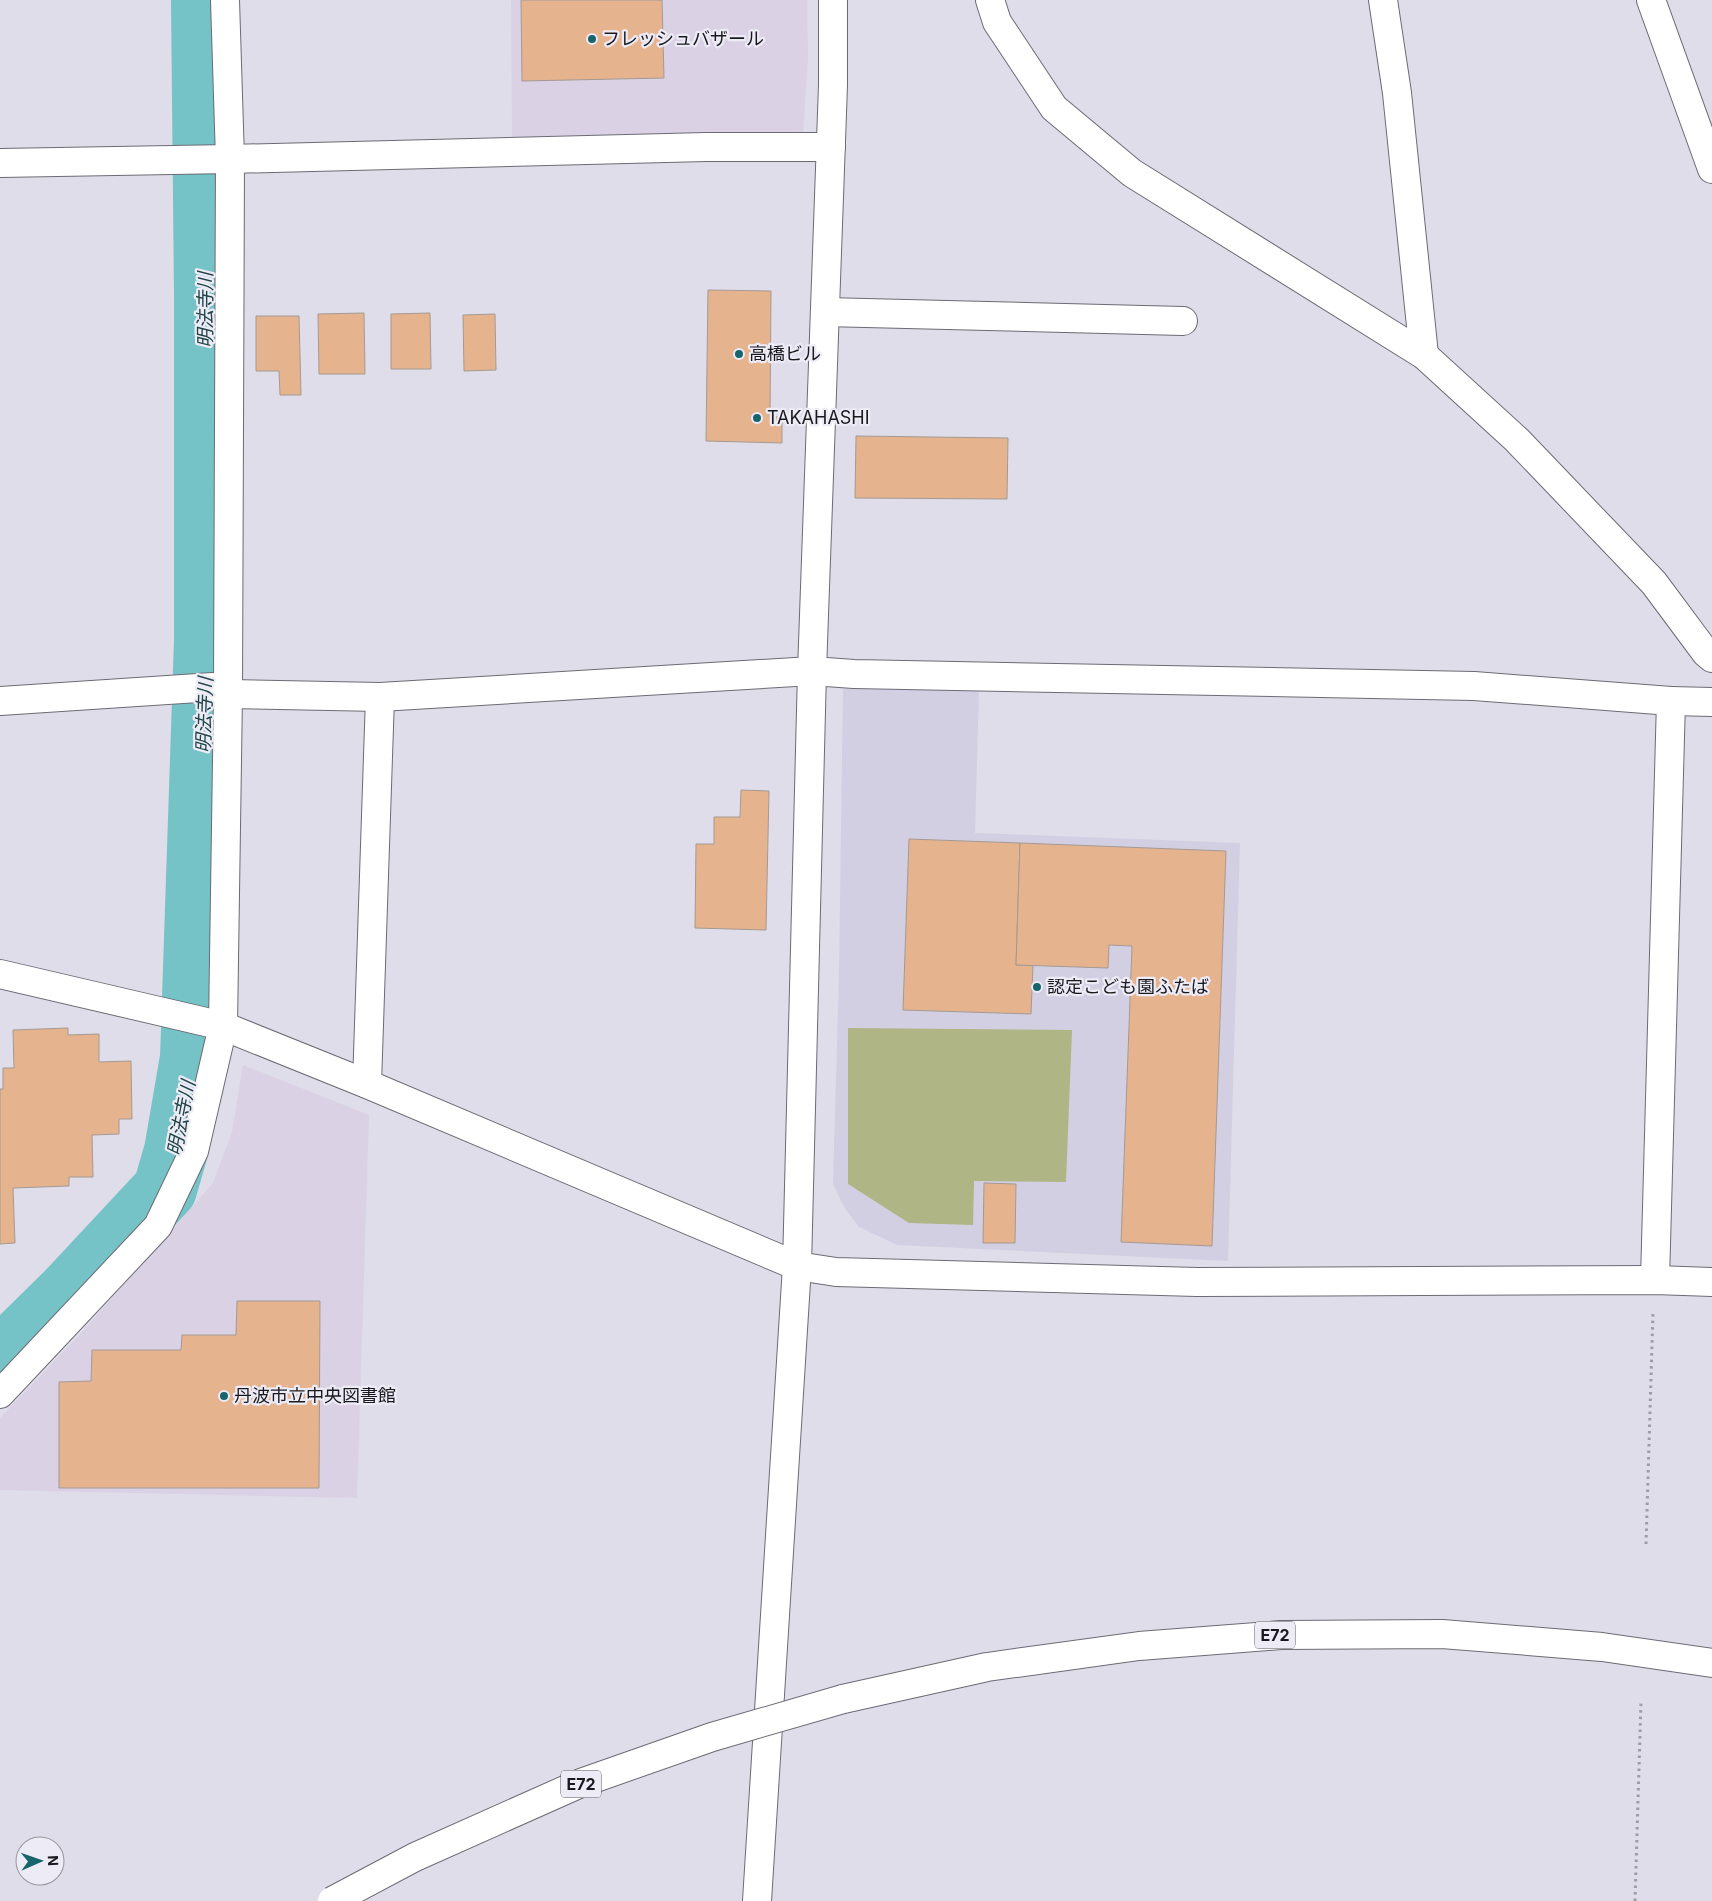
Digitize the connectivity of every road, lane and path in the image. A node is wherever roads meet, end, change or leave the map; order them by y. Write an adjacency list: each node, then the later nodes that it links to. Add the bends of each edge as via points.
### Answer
1 (225, 0): 7 (main road)
2 (833, 0): 6 (main road)
3 (990, 0): 12 (main road, via 997,22 1054,108 1132,173)
4 (1383, 0): 12 (main road, via 1397,93)
5 (1651, 0): 9 (main road)
6 (831, 147): 7 (main road, via 706,147); 10 (main road)
7 (214, 160): 8 (main road); 15 (main road)
8 (0, 163)
9 (1712, 169)
10 (825, 312): 11 (main road); 14 (main road)
11 (1183, 321)
12 (1424, 355): 13 (main road, via 1517,440 1654,583)
13 (1712, 658)
14 (812, 671): 16 (main road); 18 (main road, via 864,675 1474,686); 23 (main road)
15 (209, 690): 16 (main road); 17 (main road); 21 (main road)
16 (380, 697): 22 (main road)
17 (0, 700)
18 (1670, 701): 19 (main road); 24 (main road)
19 (1712, 702)
20 (0, 974): 21 (main road)
21 (216, 1024): 22 (main road); 26 (main road, via 194,1151 158,1226)
22 (367, 1084): 23 (main road)
23 (797, 1266): 24 (main road, via 836,1272 1197,1282); 31 (main road)
24 (1655, 1280): 25 (main road); 27 (path)
25 (1712, 1282)
26 (0, 1394)
27 (1646, 1544)
28 (1712, 1662): 30 (main road, E72, bridge, via 1602,1648 1442,1634 1281,1635 1139,1646 987,1668 843,1699 712,1737 581,1783 415,1857)
29 (1641, 1701): 32 (path)
30 (332, 1901)
31 (757, 1901)
32 (1636, 1901)

